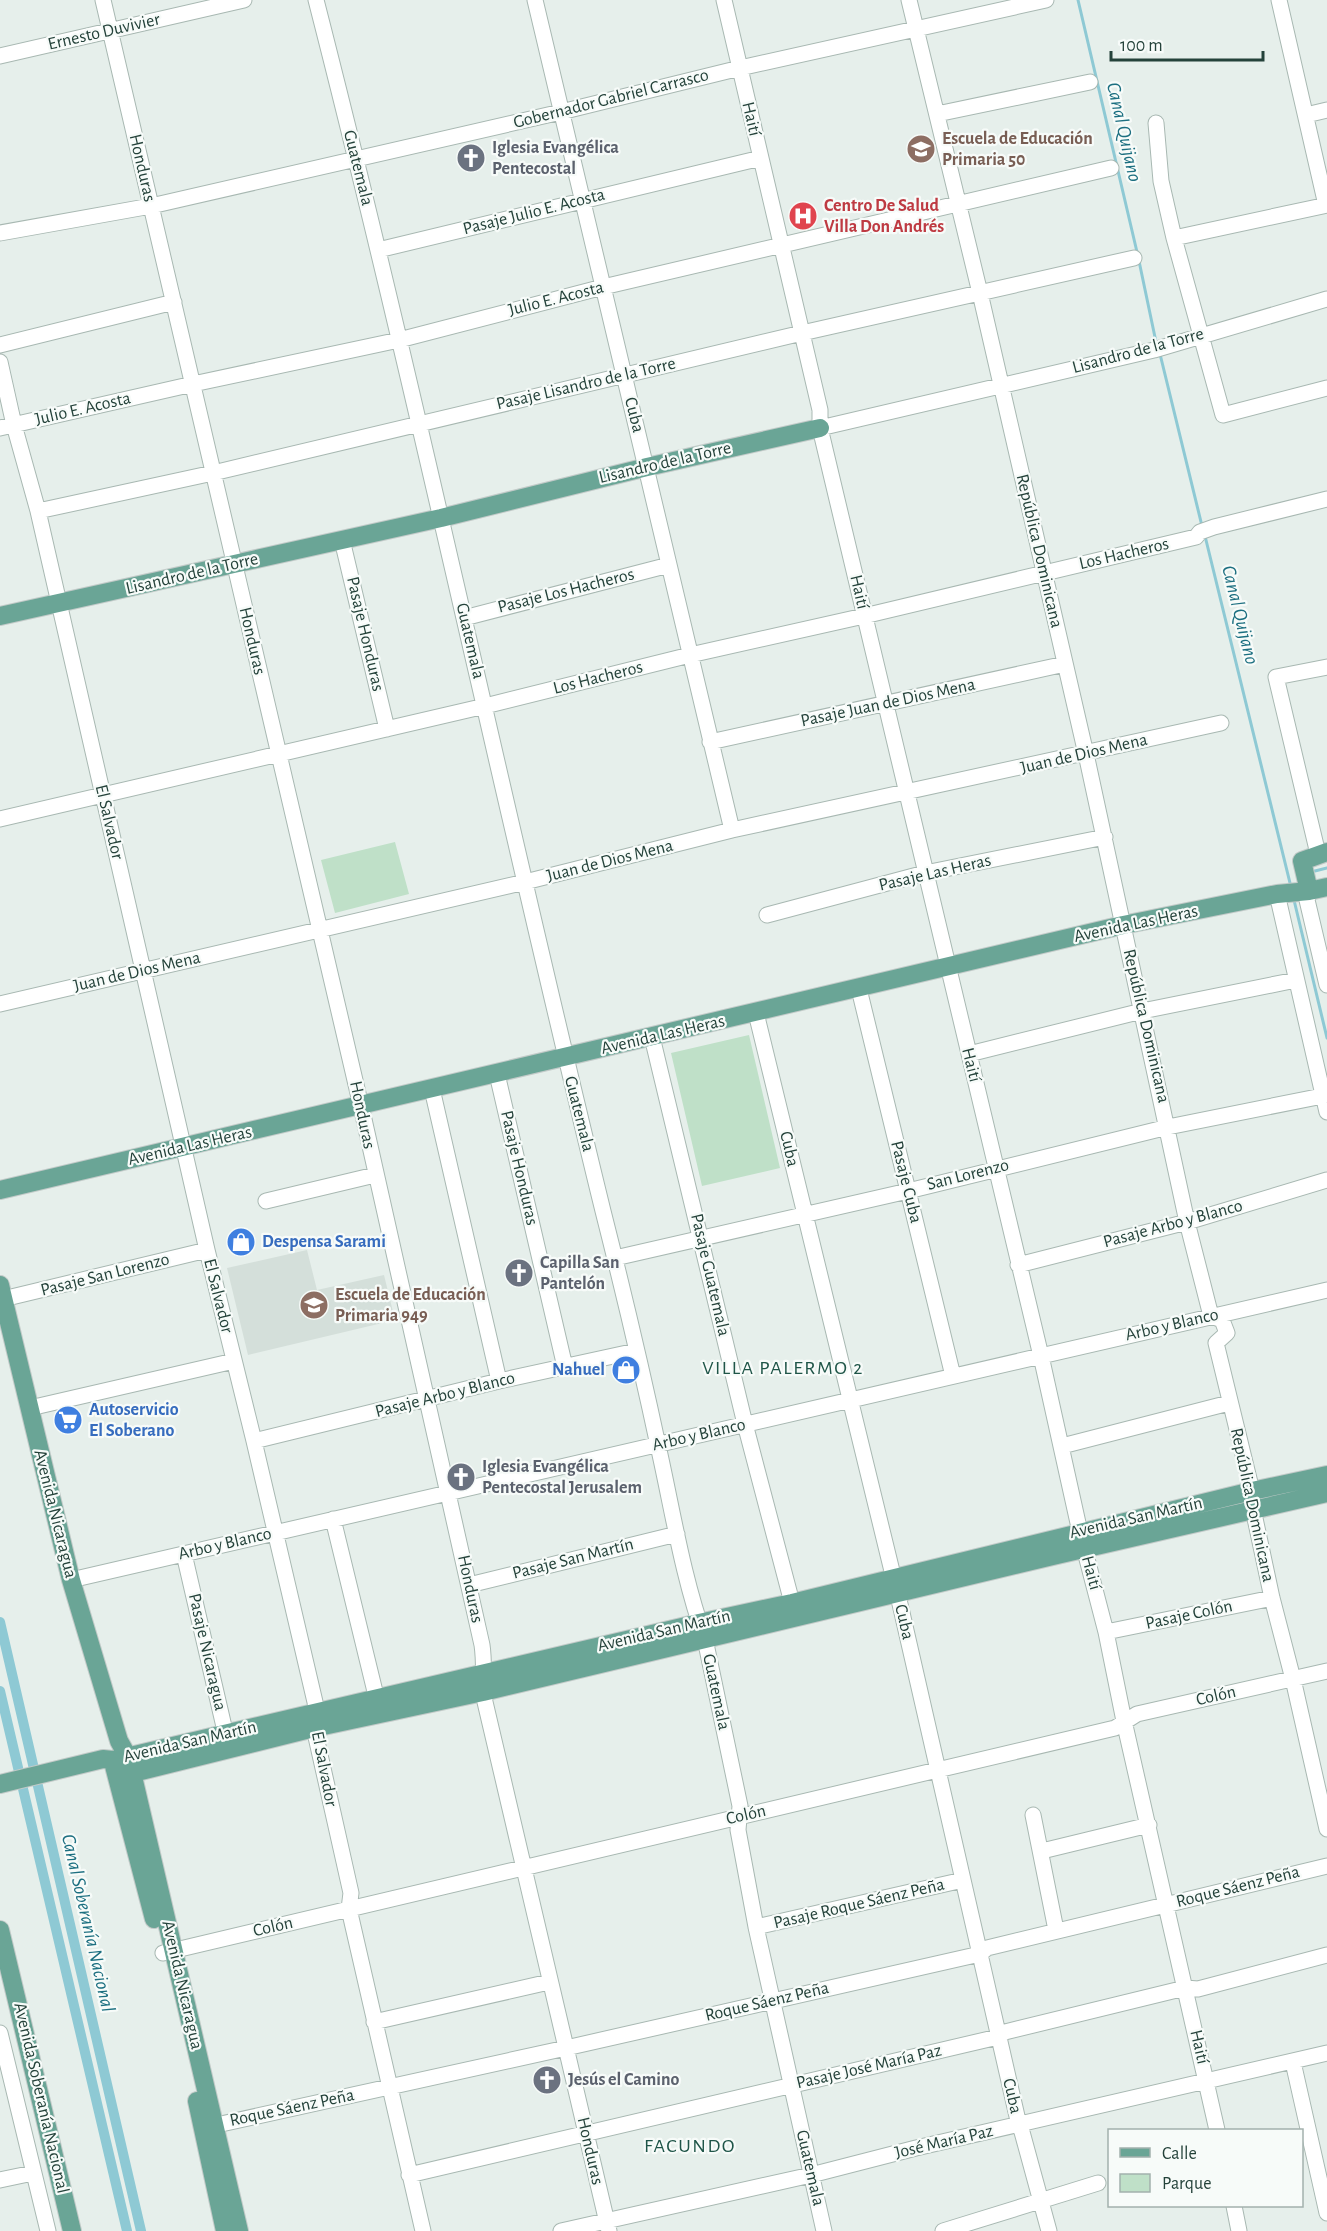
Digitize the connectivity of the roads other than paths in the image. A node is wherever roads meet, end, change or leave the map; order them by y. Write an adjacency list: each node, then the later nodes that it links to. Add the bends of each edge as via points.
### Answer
1 (103, 0): 9 (street, Honduras)
2 (244, 0): 9 (street, Ernesto Duvivier)
3 (316, 0): 19 (street, Guatemala)
4 (535, 0): 15 (street, Cuba)
5 (723, 0): 12 (street, Haití)
6 (909, 0): 10 (street, República Dominicana)
7 (1046, 0): 10 (street, Gobernador Gabriel Carrasco)
8 (1279, 0): 17 (street)
9 (110, 30): 11 (street, Ernesto Duvivier); 25 (street, Honduras)
10 (915, 30): 12 (street, Gobernador Gabriel Carrasco); 16 (street, República Dominicana)
11 (0, 56)
12 (740, 68): 15 (street, Gobernador Gabriel Carrasco); 20 (street, Haití)
13 (1090, 82): 16 (street)
14 (1327, 110): 17 (street)
15 (561, 112): 19 (street, Gobernador Gabriel Carrasco); 22 (street, Cuba)
16 (937, 114): 23 (street, República Dominicana)
17 (1306, 115): 24 (street)
18 (1156, 123): 27 (street, via 1161,181)
19 (357, 158): 25 (street, Gobernador Gabriel Carrasco); 29 (street, Guatemala)
20 (761, 158): 22 (street, Pasaje Julio E. Acosta); 28 (street, Haití)
21 (1112, 168): 23 (street, Julio E. Acosta)
22 (582, 200): 29 (street, Pasaje Julio E. Acosta); 31 (street, Cuba)
23 (958, 204): 28 (street, Julio E. Acosta); 32 (street, República Dominicana)
24 (1327, 205): 27 (street)
25 (151, 206): 26 (street, Gobernador Gabriel Carrasco); 34 (street, Honduras)
26 (0, 233)
27 (1174, 238): 36 (street)
28 (781, 246): 31 (street, Julio E. Acosta); 35 (street, Haití)
29 (378, 250): 37 (street, Guatemala)
30 (1134, 258): 32 (street, Pasaje Lisandro de la Torre)
31 (603, 287): 37 (street, Julio E. Acosta); 40 (street, Cuba)
32 (980, 293): 35 (street, Pasaje Lisandro de la Torre); 42 (street, República Dominicana)
33 (1327, 299): 36 (street, Lisandro de la Torre)
34 (174, 302): 38 (street); 41 (street, Honduras)
35 (802, 333): 40 (street, Pasaje Lisandro de la Torre); 46 (street, Haití, via 820,410)
36 (1200, 335): 42 (street, Lisandro de la Torre, via 1154,350); 43 (street, via 1223,415)
37 (399, 340): 41 (street, Julio E. Acosta); 44 (street, Guatemala)
38 (0, 345)
39 (0, 362): 45 (street, El Salvador)
40 (624, 376): 44 (street, Pasaje Lisandro de la Torre); 47 (street, Cuba)
41 (193, 384): 45 (street, Julio E. Acosta); 48 (street, Honduras)
42 (1001, 385): 46 (street, Lisandro de la Torre); 55 (street, República Dominicana)
43 (1327, 388)
44 (419, 423): 48 (street, Pasaje Lisandro de la Torre); 51 (street, Guatemala)
45 (7, 427): 50 (street, El Salvador)
46 (820, 428): 47 (main road, Lisandro de la Torre); 58 (street, Haití)
47 (647, 467): 51 (main road, Lisandro de la Torre); 54 (street, Cuba)
48 (213, 473): 50 (street, Pasaje Lisandro de la Torre); 53 (street, Honduras)
49 (1327, 500): 55 (street, Los Hacheros)
50 (38, 510): 56 (street, El Salvador)
51 (441, 518): 52 (main road, Lisandro de la Torre); 59 (street, Guatemala)
52 (342, 540): 53 (main road, Lisandro de la Torre); 66 (street, Pasaje Honduras)
53 (234, 564): 56 (main road, Lisandro de la Torre); 68 (street, Honduras)
54 (669, 565): 59 (street, Pasaje Los Hacheros); 60 (street, Cuba)
55 (1044, 573): 58 (street, Los Hacheros); 61 (street, República Dominicana)
56 (59, 604): 57 (main road, Lisandro de la Torre); 71 (street, El Salvador)
57 (0, 616)
58 (864, 616): 60 (street, Los Hacheros); 63 (street, Haití)
59 (464, 618): 64 (street, Guatemala)
60 (690, 655): 64 (street, Los Hacheros); 67 (street, Cuba)
61 (1065, 664): 63 (street, Pasaje Juan de Dios Mena); 69 (street, República Dominicana)
62 (1327, 667): 75 (street, via 1276,677)
63 (885, 703): 67 (street, Pasaje Juan de Dios Mena); 70 (street, Haití)
64 (485, 706): 66 (street, Los Hacheros); 77 (street, Guatemala)
65 (1221, 723): 69 (street, Juan de Dios Mena)
66 (387, 729): 68 (street, Los Hacheros)
67 (710, 742): 73 (street, Cuba)
68 (279, 754): 71 (street, Los Hacheros); 83 (street, Honduras)
69 (1086, 754): 70 (street, Juan de Dios Mena); 74 (street, República Dominicana)
70 (906, 792): 73 (street, Juan de Dios Mena); 76 (street, Haití)
71 (103, 795): 72 (street, Los Hacheros); 85 (street, El Salvador)
72 (0, 819)
73 (732, 830): 77 (street, Juan de Dios Mena)
74 (1105, 837): 76 (street, Pasaje Las Heras); 82 (street, República Dominicana)
75 (1316, 856): 79 (main road)
76 (925, 873): 81 (street, Pasaje Las Heras); 84 (street, Haití)
77 (525, 882): 83 (street, Juan de Dios Mena); 94 (street, Guatemala)
78 (1327, 886): 79 (main road, Avenida Las Heras)
79 (1309, 891): 80 (main road, Avenida Las Heras); 87 (street, via 1307,900)
80 (1277, 894): 82 (main road, Avenida Las Heras); 86 (street)
81 (767, 915)
82 (1123, 925): 84 (main road, Avenida Las Heras); 90 (street, República Dominicana)
83 (320, 930): 85 (street, Juan de Dios Mena); 98 (street, Honduras)
84 (948, 968): 88 (main road, Avenida Las Heras); 93 (street, Haití)
85 (143, 972): 89 (street, Juan de Dios Mena); 101 (street, El Salvador)
86 (1296, 980): 90 (street); 97 (street)
87 (1327, 984)
88 (859, 989): 91 (main road, Avenida Las Heras); 106 (street, Pasaje Cuba)
89 (0, 1004)
90 (1142, 1011): 93 (street); 100 (street, República Dominicana)
91 (756, 1013): 92 (main road, Avenida Las Heras); 108 (street, Cuba)
92 (652, 1037): 94 (main road, Avenida Las Heras); 110 (street, Pasaje Guatemala)
93 (969, 1054): 102 (street, Haití)
94 (566, 1057): 95 (main road, Avenida Las Heras); 112 (street, Guatemala)
95 (497, 1074): 96 (main road, Avenida Las Heras); 120 (street, Pasaje Honduras)
96 (432, 1089): 98 (main road, Avenida Las Heras); 122 (street)
97 (1325, 1096): 99 (street); 100 (street, San Lorenzo)
98 (361, 1106): 101 (main road, Avenida Las Heras); 103 (street, Honduras)
99 (1327, 1112)
100 (1168, 1127): 102 (street, San Lorenzo); 109 (street, República Dominicana)
101 (184, 1147): 105 (main road, Avenida Las Heras); 111 (street, El Salvador)
102 (996, 1168): 106 (street, San Lorenzo); 113 (street, Haití)
103 (375, 1175): 107 (street); 124 (street, Honduras)
104 (1327, 1180): 109 (street, Pasaje Arbo y Blanco)
105 (0, 1190)
106 (908, 1191): 108 (street, San Lorenzo); 121 (street, Pasaje Cuba)
107 (266, 1201)
108 (804, 1214): 110 (street, San Lorenzo); 123 (street, Cuba)
109 (1187, 1222): 113 (street, Pasaje Arbo y Blanco); 116 (street, República Dominicana)
110 (701, 1239): 112 (street, San Lorenzo); 127 (street, Pasaje Guatemala)
111 (207, 1250): 115 (street, Pasaje San Lorenzo); 119 (street, El Salvador)
112 (615, 1258): 117 (street, Guatemala)
113 (1018, 1265): 118 (street, Haití)
114 (1327, 1290): 116 (street, Arbo y Blanco)
115 (2, 1292): 126 (main road, Avenida Nicaragua)
116 (1211, 1316): 118 (street, Arbo y Blanco); 125 (street, República Dominicana, via 1222,1320 1227,1333 1216,1343)
117 (636, 1351): 120 (street, Pasaje Arbo y Blanco); 129 (street, Guatemala)
118 (1041, 1356): 121 (street, Arbo y Blanco); 130 (street, Haití)
119 (234, 1361): 126 (street); 128 (street, El Salvador)
120 (565, 1367): 122 (street, Pasaje Arbo y Blanco)
121 (953, 1376): 123 (street, Arbo y Blanco)
122 (499, 1381): 124 (street, Pasaje Arbo y Blanco)
123 (850, 1400): 127 (street, Arbo y Blanco); 143 (street, Cuba)
124 (426, 1401): 128 (street, Pasaje Arbo y Blanco); 133 (street, Honduras)
125 (1229, 1403): 130 (street); 132 (street, República Dominicana)
126 (30, 1408): 141 (main road, Avenida Nicaragua)
127 (745, 1424): 129 (street, Arbo y Blanco); 145 (street, Pasaje Guatemala)
128 (254, 1441): 137 (street, El Salvador)
129 (658, 1444): 133 (street, Arbo y Blanco); 138 (street, Guatemala)
130 (1062, 1446): 139 (street, Haití)
131 (1327, 1475): 132 (main road, Avenida San Martín)
132 (1252, 1491): 135 (street, República Dominicana); 139 (main road, Avenida San Martín)
133 (448, 1493): 136 (street, Arbo y Blanco); 142 (street, Honduras)
134 (1327, 1493): 135 (main road, Avenida San Martín)
135 (1253, 1509): 139 (main road, Avenida San Martín); 144 (street, República Dominicana)
136 (333, 1519): 137 (street, Arbo y Blanco); 152 (street)
137 (275, 1533): 140 (street, Arbo y Blanco); 153 (street, El Salvador)
138 (677, 1534): 142 (street, Pasaje San Martín); 146 (street, Guatemala)
139 (1083, 1540): 143 (main road, Avenida San Martín); 147 (street, Haití)
140 (184, 1554): 141 (street, Arbo y Blanco); 155 (street, Pasaje Nicaragua)
141 (71, 1580): 156 (main road, Avenida Nicaragua, via 119,1741)
142 (469, 1585): 149 (street, Honduras)
143 (895, 1586): 145 (main road, Avenida San Martín); 157 (street, Cuba)
144 (1272, 1598): 147 (street, Pasaje Colón); 150 (street, República Dominicana)
145 (794, 1610): 146 (main road, Avenida San Martín)
146 (702, 1631): 149 (main road, Avenida San Martín); 151 (main road, Avenida San Martín); 160 (street, Guatemala)
147 (1106, 1632): 154 (street, Haití)
148 (1327, 1671): 150 (street, Colón)
149 (485, 1672): 151 (street, Honduras); 152 (main road, Avenida San Martín)
150 (1293, 1679): 154 (street, Colón, via 1137,1714); 162 (street, República Dominicana)
151 (483, 1692): 152 (main road, Avenida San Martín); 165 (street, Honduras)
152 (378, 1706): 153 (main road, Avenida San Martín)
153 (316, 1720): 155 (main road, Avenida San Martín); 168 (street, El Salvador, via 351,1893)
154 (1124, 1721): 157 (street, Colón, via 1115,1728); 161 (street, Haití)
155 (228, 1742): 156 (main road, Avenida San Martín)
156 (123, 1767): 158 (main road, Avenida San Martín, via 103,1760); 172 (main road, Avenida Nicaragua)
157 (938, 1771): 160 (street, Colón); 166 (street, Cuba)
158 (4, 1783)
159 (1033, 1815): 163 (street)
160 (740, 1817): 165 (street, Colón); 169 (street, Guatemala, via 738,1830)
161 (1149, 1825): 163 (street); 167 (street, Haití)
162 (1327, 1829)
163 (1042, 1851): 171 (street)
164 (1327, 1866): 167 (street, Roque Sáenz Peña)
165 (525, 1868): 168 (street, Colón); 175 (street, Honduras)
166 (963, 1880): 169 (street, Pasaje Roque Sáenz Peña); 173 (street, Cuba)
167 (1167, 1905): 171 (street, Roque Sáenz Peña); 176 (street, Haití)
168 (349, 1909): 172 (street, Colón); 178 (street, El Salvador)
169 (756, 1927): 177 (street, Guatemala)
170 (0, 1930): 201 (main road, Avenida Soberanía Nacional)
171 (1056, 1930): 173 (street, Roque Sáenz Peña, via 987,1948)
172 (168, 1952): 188 (main road, Avenida Nicaragua)
173 (980, 1954): 177 (street, Roque Sáenz Peña); 180 (street, Cuba)
174 (1327, 1955): 176 (street, Pasaje José María Paz, via 1198,1989)
175 (549, 1982): 178 (street); 181 (street, Honduras)
176 (1185, 1988): 180 (street, Pasaje José María Paz, via 1005,2032); 184 (street, Haití)
177 (772, 2001): 181 (street, Roque Sáenz Peña); 185 (street, Guatemala)
178 (374, 2022): 186 (street, El Salvador)
179 (0, 2033): 191 (street, Avenida Soberanía Nacional)
180 (998, 2037): 185 (street, Pasaje José María Paz); 187 (street, Cuba)
181 (566, 2048): 186 (street, Roque Sáenz Peña); 190 (street, Honduras)
182 (1327, 2053): 183 (street, José María Paz)
183 (1293, 2062): 184 (street, José María Paz); 198 (street)
184 (1207, 2082): 187 (street, José María Paz); 189 (street, Haití)
185 (791, 2086): 190 (street, Pasaje José María Paz); 193 (street, Guatemala)
186 (388, 2088): 188 (street, Roque Sáenz Peña); 192 (street, El Salvador)
187 (1018, 2125): 193 (street, José María Paz); 196 (street, Cuba)
188 (209, 2126): 202 (main road, Avenida Nicaragua); 203 (main road, Avenida Nicaragua)
189 (1217, 2129)
190 (586, 2133): 192 (street, Pasaje José María Paz); 199 (street, Honduras)
191 (33, 2173): 194 (street); 200 (street, Avenida Soberanía Nacional)
192 (409, 2175): 204 (street, El Salvador)
193 (811, 2175): 199 (street, José María Paz); 206 (street, Guatemala)
194 (0, 2180)
195 (1098, 2183): 196 (street)
196 (1041, 2200): 207 (street); 208 (street, Cuba)
197 (1234, 2207): 209 (street)
198 (1327, 2213)
199 (607, 2226): 205 (street, José María Paz)
200 (48, 2231)
201 (72, 2231)
202 (225, 2231)
203 (239, 2231)
204 (423, 2231)
205 (561, 2231)
206 (824, 2231)
207 (943, 2231)
208 (1049, 2231)
209 (1239, 2231)

